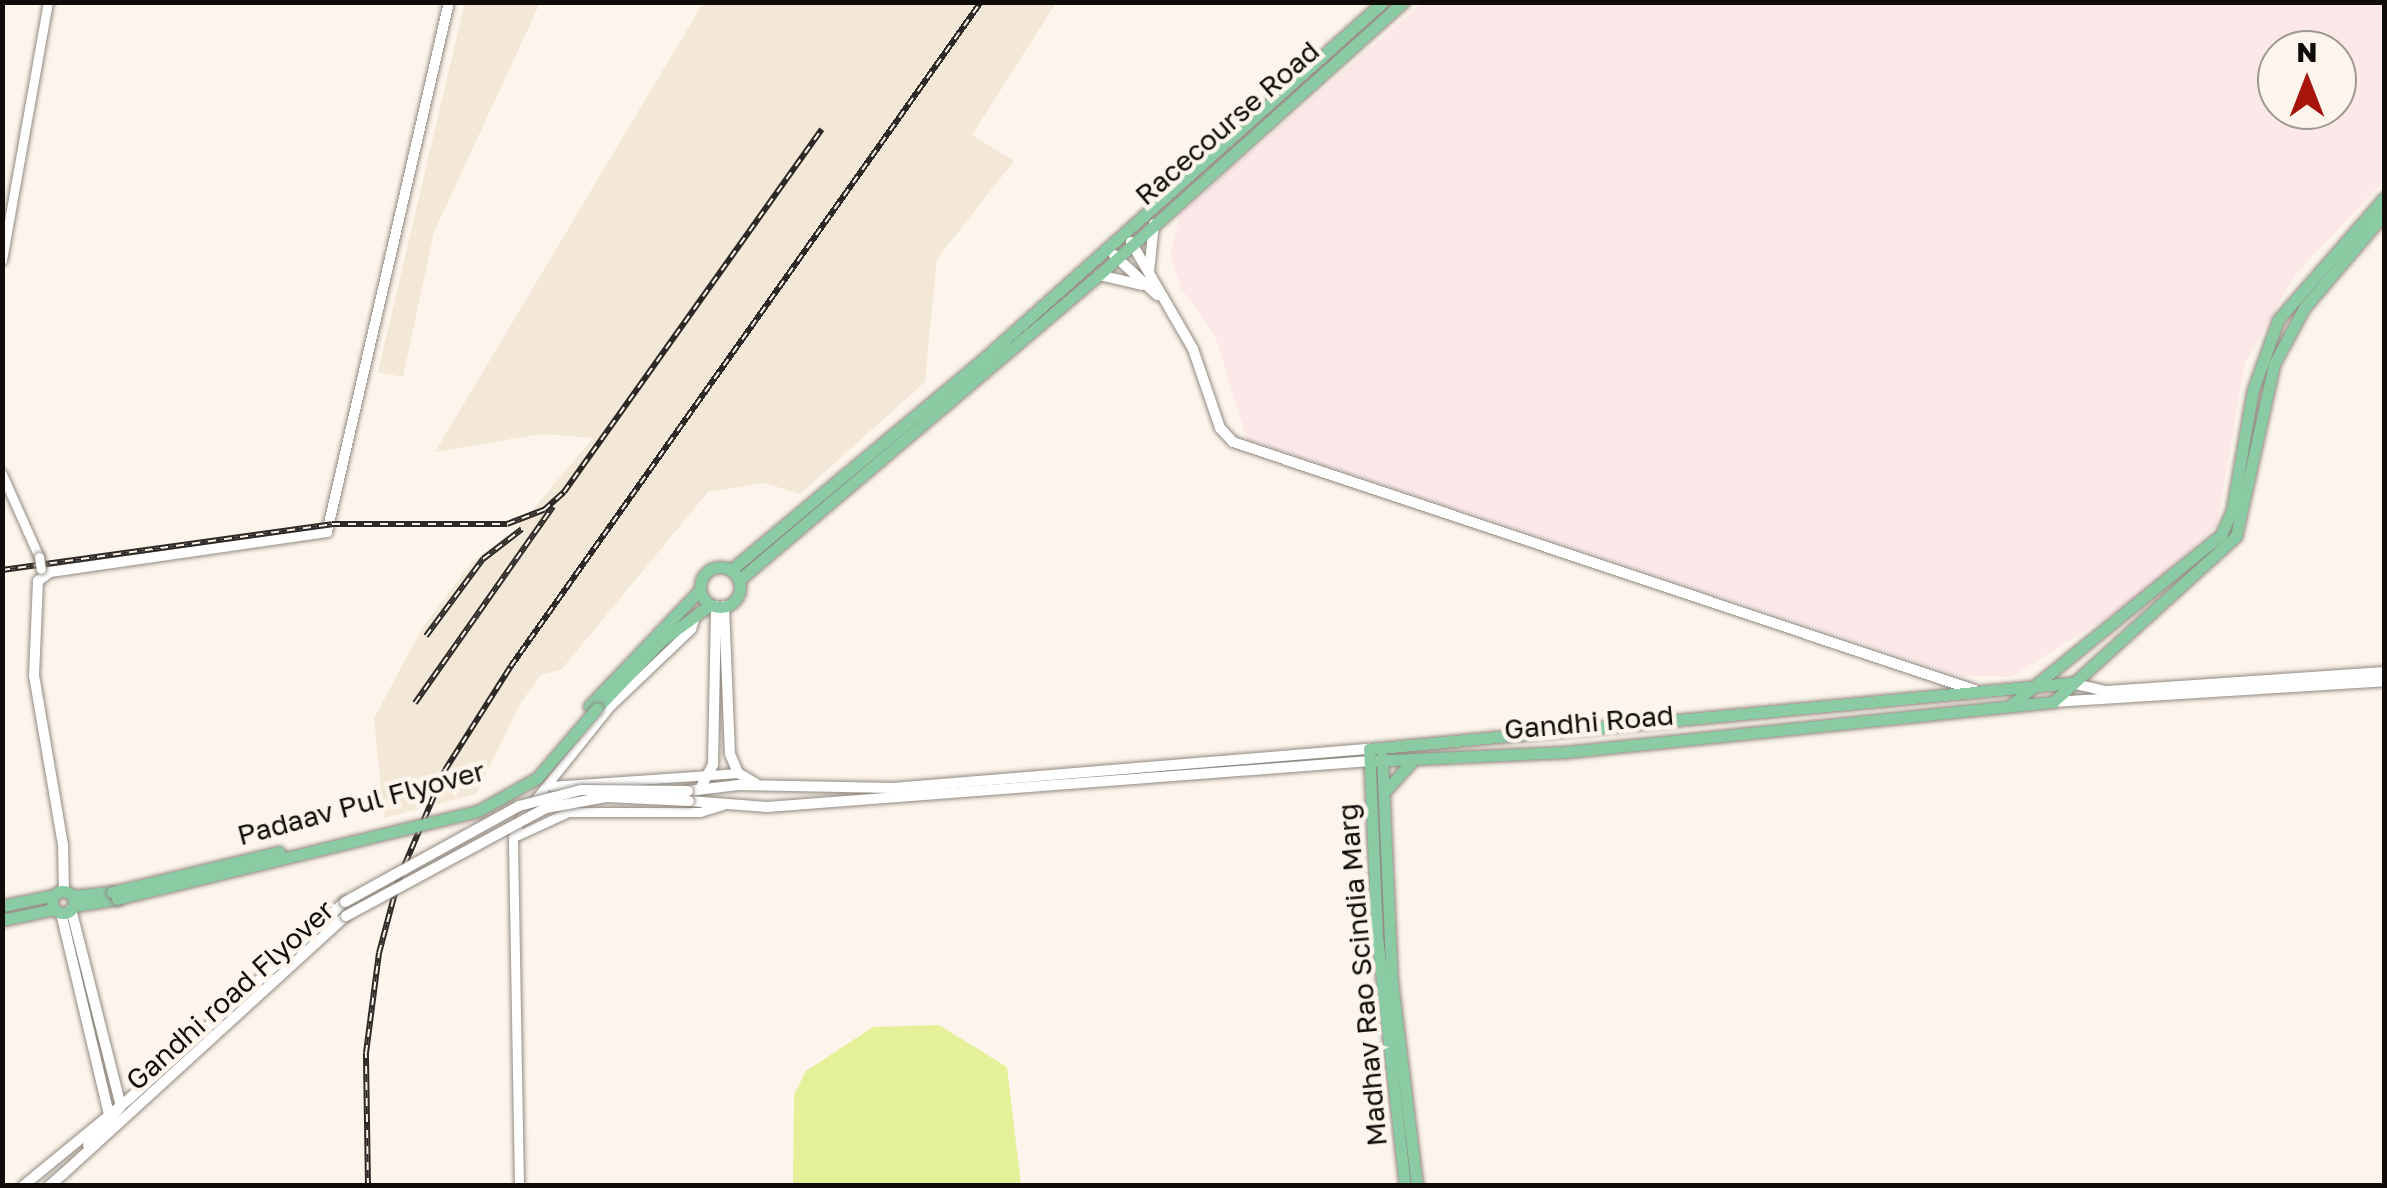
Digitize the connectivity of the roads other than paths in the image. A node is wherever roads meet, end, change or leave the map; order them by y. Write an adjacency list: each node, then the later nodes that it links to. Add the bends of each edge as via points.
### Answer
1 (48, 2): 12 (street)
2 (449, 2): 16 (main road, via 327,532)
3 (1382, 2): 8 (main road, Racecourse Road)
4 (1402, 2): 7 (main road, Racecourse Road)
5 (2384, 198): 26 (main road, via 2303,286 2268,341 2232,510 2220,535 2114,626)
6 (2384, 214): 25 (main road, via 2304,308 2274,364 2236,536)
7 (1156, 218): 9 (main road, Racecourse Road); 14 (main road)
8 (1121, 232): 9 (main road); 10 (main road, Racecourse Road)
9 (1132, 244): 11 (main road, Racecourse Road); 14 (main road)
10 (1106, 246): 11 (main road); 17 (main road, Racecourse Road)
11 (1116, 257): 13 (main road, Racecourse Road); 14 (main road)
12 (2, 260)
13 (1098, 275): 14 (main road); 17 (main road, Racecourse Road)
14 (1146, 280): 27 (main road, via 1193,349 1220,428 1233,442)
15 (2, 474): 16 (street, bridge)
16 (41, 572): 41 (main road, via 34,676 61,835)
17 (735, 575): 18 (main road, Padaav Pul Flyover, via 706,572); 19 (main road, via 739,594)
18 (700, 590): 19 (main road); 30 (main road, Padaav Pul Flyover)
19 (717, 606): 20 (main road, Padaav Pul Flyover); 21 (main road); 33 (main road, via 728,738)
20 (695, 616): 22 (street); 30 (main road, Padaav Pul Flyover)
21 (716, 624): 22 (street); 34 (main road)
22 (691, 629): 36 (street, via 609,707)
23 (2384, 672): 25 (main road, via 2172,688)
24 (2384, 681): 28 (main road, Gandhi Road)
25 (2071, 683): 26 (main road); 28 (main road)
26 (2028, 685): 27 (main road); 29 (main road)
27 (1974, 690): 31 (main road)
28 (2053, 702): 29 (main road, Gandhi Road)
29 (2011, 705): 32 (main road, Gandhi Road, via 1566,752)
30 (593, 707): 41 (main road, Padaav Pul Flyover, bridge, via 536,778 478,811)
31 (1376, 754): 32 (main road, Gandhi Road); 35 (main road, via 893,788); 38 (main road, Madhav Rao Scindia Marg); 39 (main road, Gandhi Road); 50 (main road, Madhav Rao Scindia Marg, via 1377,931)
32 (1417, 758): 38 (main road, via 1395,773)
33 (738, 773): 34 (street); 35 (main road)
34 (711, 776): 36 (street); 37 (main road)
35 (760, 785): 37 (main road)
36 (552, 786): 40 (street, via 521,817)
37 (692, 794): 39 (main road, Gandhi road Flyover); 44 (main road, Gandhi road Flyover, bridge, via 613,788 550,796 374,882); 46 (main road, Gandhi road Flyover, bridge, via 571,800 503,826 346,916)
38 (1384, 798): 51 (main road, Madhav Rao Scindia Marg, via 1392,982)
39 (723, 805): 40 (street, via 700,812 568,812)
40 (514, 837): 49 (street)
41 (64, 903): 42 (main road); 43 (main road); 44 (main road); 45 (main road)
42 (2, 906)
43 (2, 920)
44 (121, 1106): 45 (main road); 46 (main road)
45 (108, 1115): 47 (main road)
46 (62, 1174): 48 (main road)
47 (24, 1186)
48 (49, 1186)
49 (519, 1186)
50 (1404, 1186)
51 (1417, 1186)

